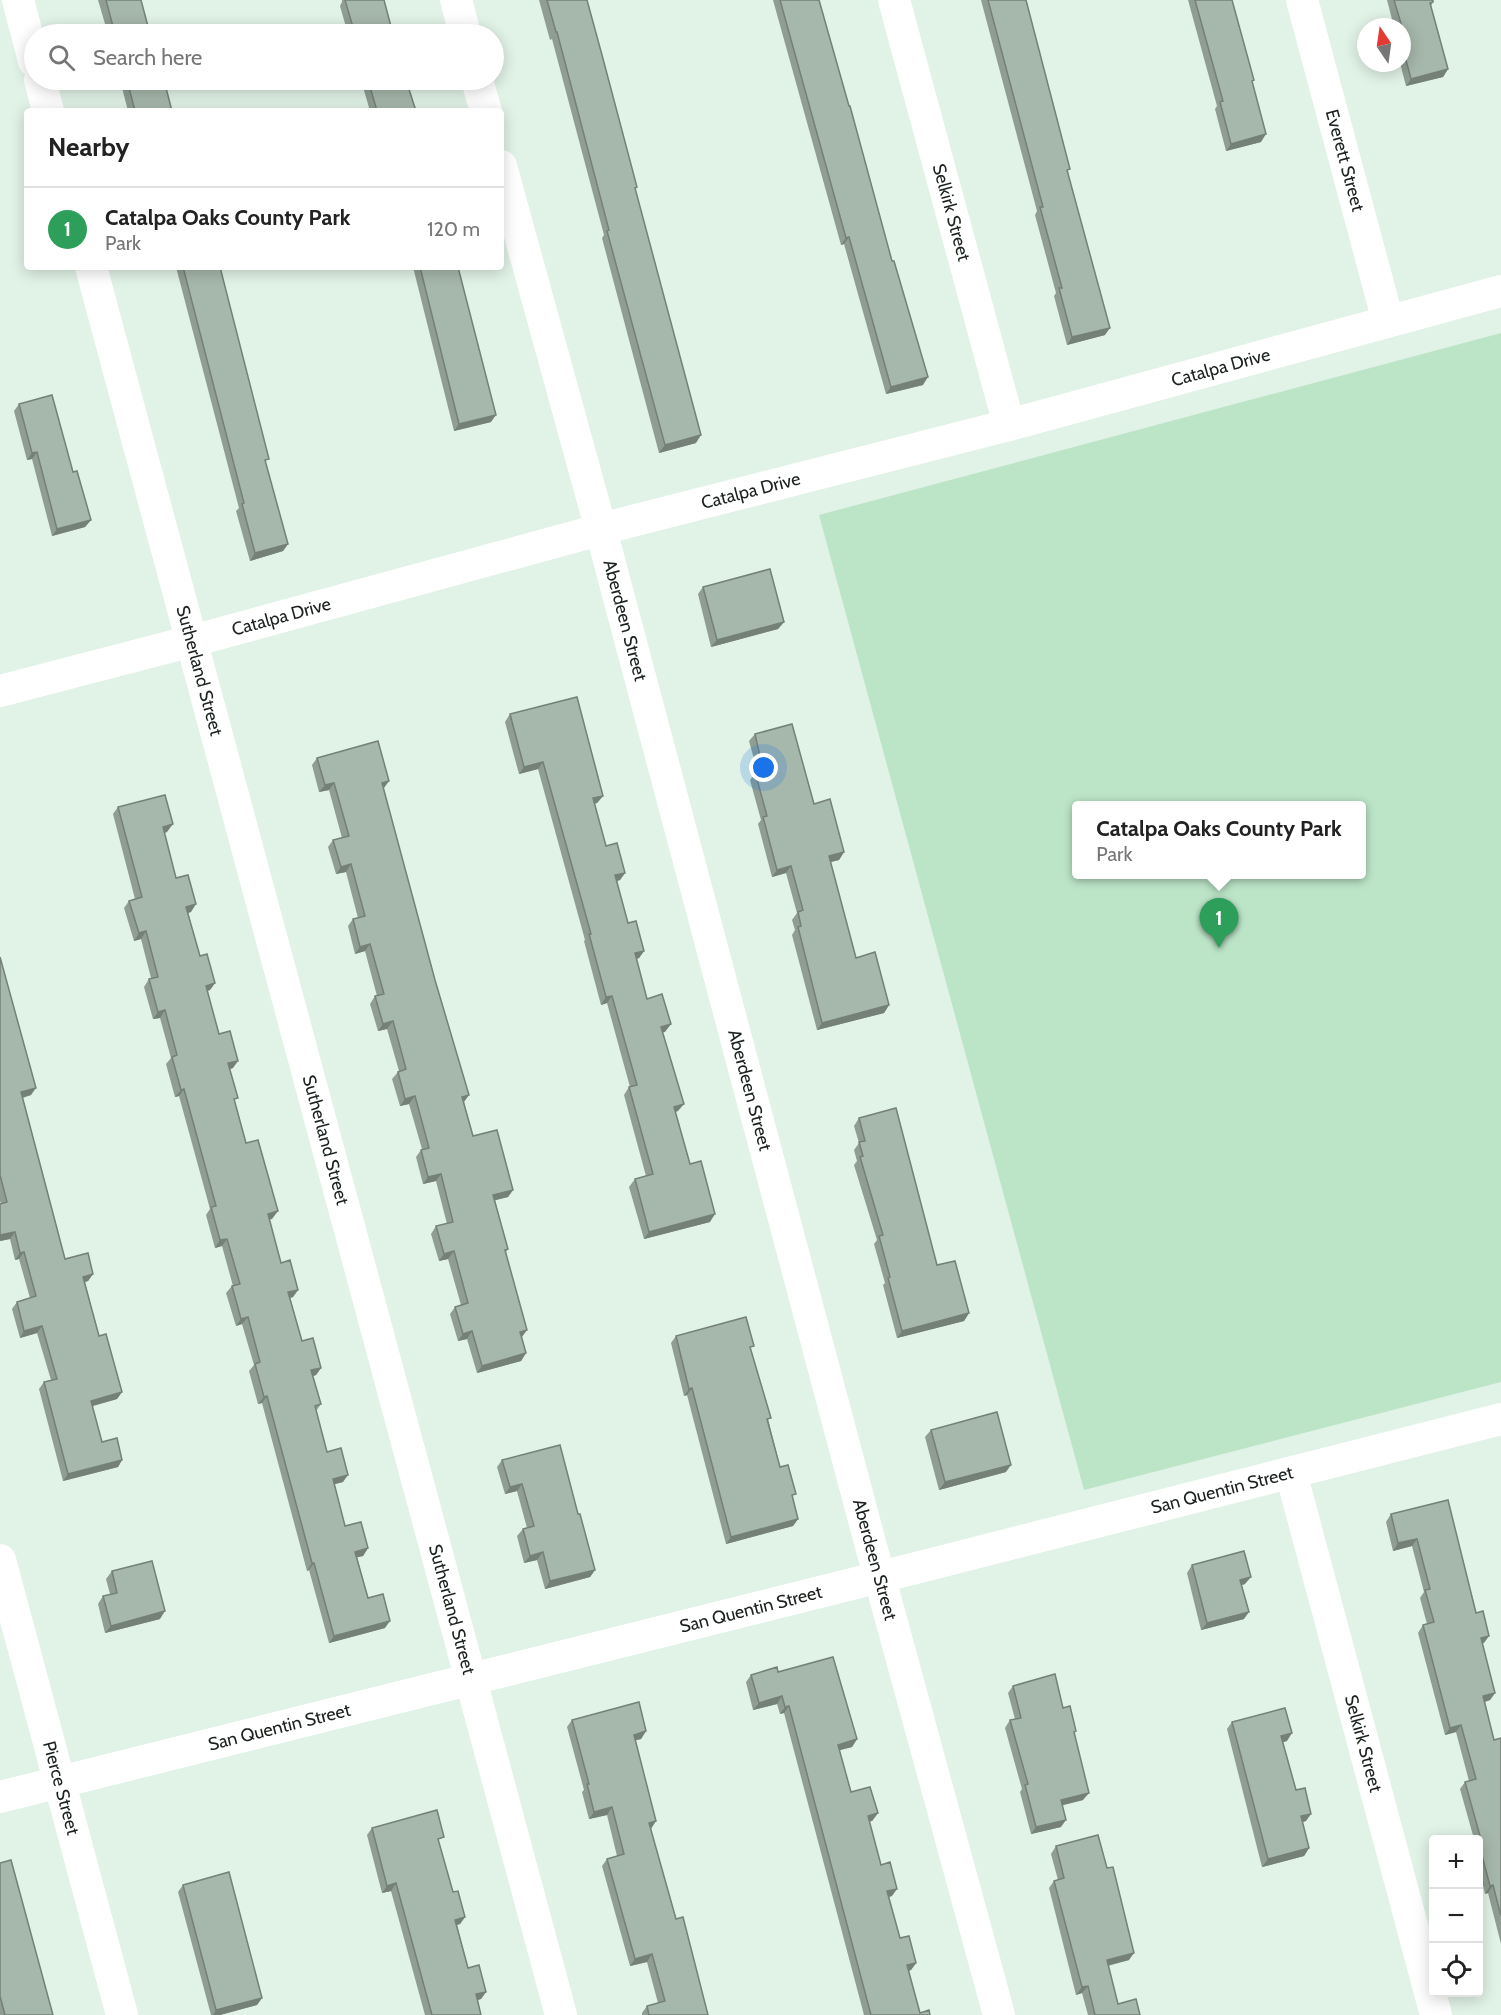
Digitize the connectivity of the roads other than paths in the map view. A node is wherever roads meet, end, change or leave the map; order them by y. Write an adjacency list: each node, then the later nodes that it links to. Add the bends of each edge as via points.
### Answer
1 (18, 0): 5 (street)
2 (456, 0): 6 (street)
3 (894, 0): 15 (street, Selkirk Street)
4 (1302, 0): 14 (street, Everett Street)
5 (24, 24)
6 (462, 24)
7 (43, 90): 9 (street)
8 (480, 90): 10 (street)
9 (47, 108)
10 (485, 108)
11 (504, 177): 16 (street, Aberdeen Street)
12 (92, 270): 17 (street, Sutherland Street)
13 (1501, 291): 14 (street, Catalpa Drive)
14 (1388, 321): 15 (street, Catalpa Drive)
15 (1009, 425): 16 (street, Catalpa Drive)
16 (601, 530): 17 (street, Catalpa Drive); 22 (street, Aberdeen Street)
17 (192, 641): 18 (street, Catalpa Drive); 23 (street, Sutherland Street)
18 (0, 691)
19 (1501, 1419): 20 (street, San Quentin Street)
20 (1291, 1473): 22 (street, San Quentin Street); 29 (street, Selkirk Street)
21 (0, 1560): 24 (street, Pierce Street)
22 (879, 1577): 23 (street, San Quentin Street); 28 (street, Aberdeen Street)
23 (471, 1680): 24 (street, San Quentin Street); 27 (street, Sutherland Street)
24 (59, 1781): 25 (street, San Quentin Street); 26 (street, Pierce Street)
25 (0, 1797)
26 (122, 2015)
27 (561, 2015)
28 (999, 2015)
29 (1436, 2015)

